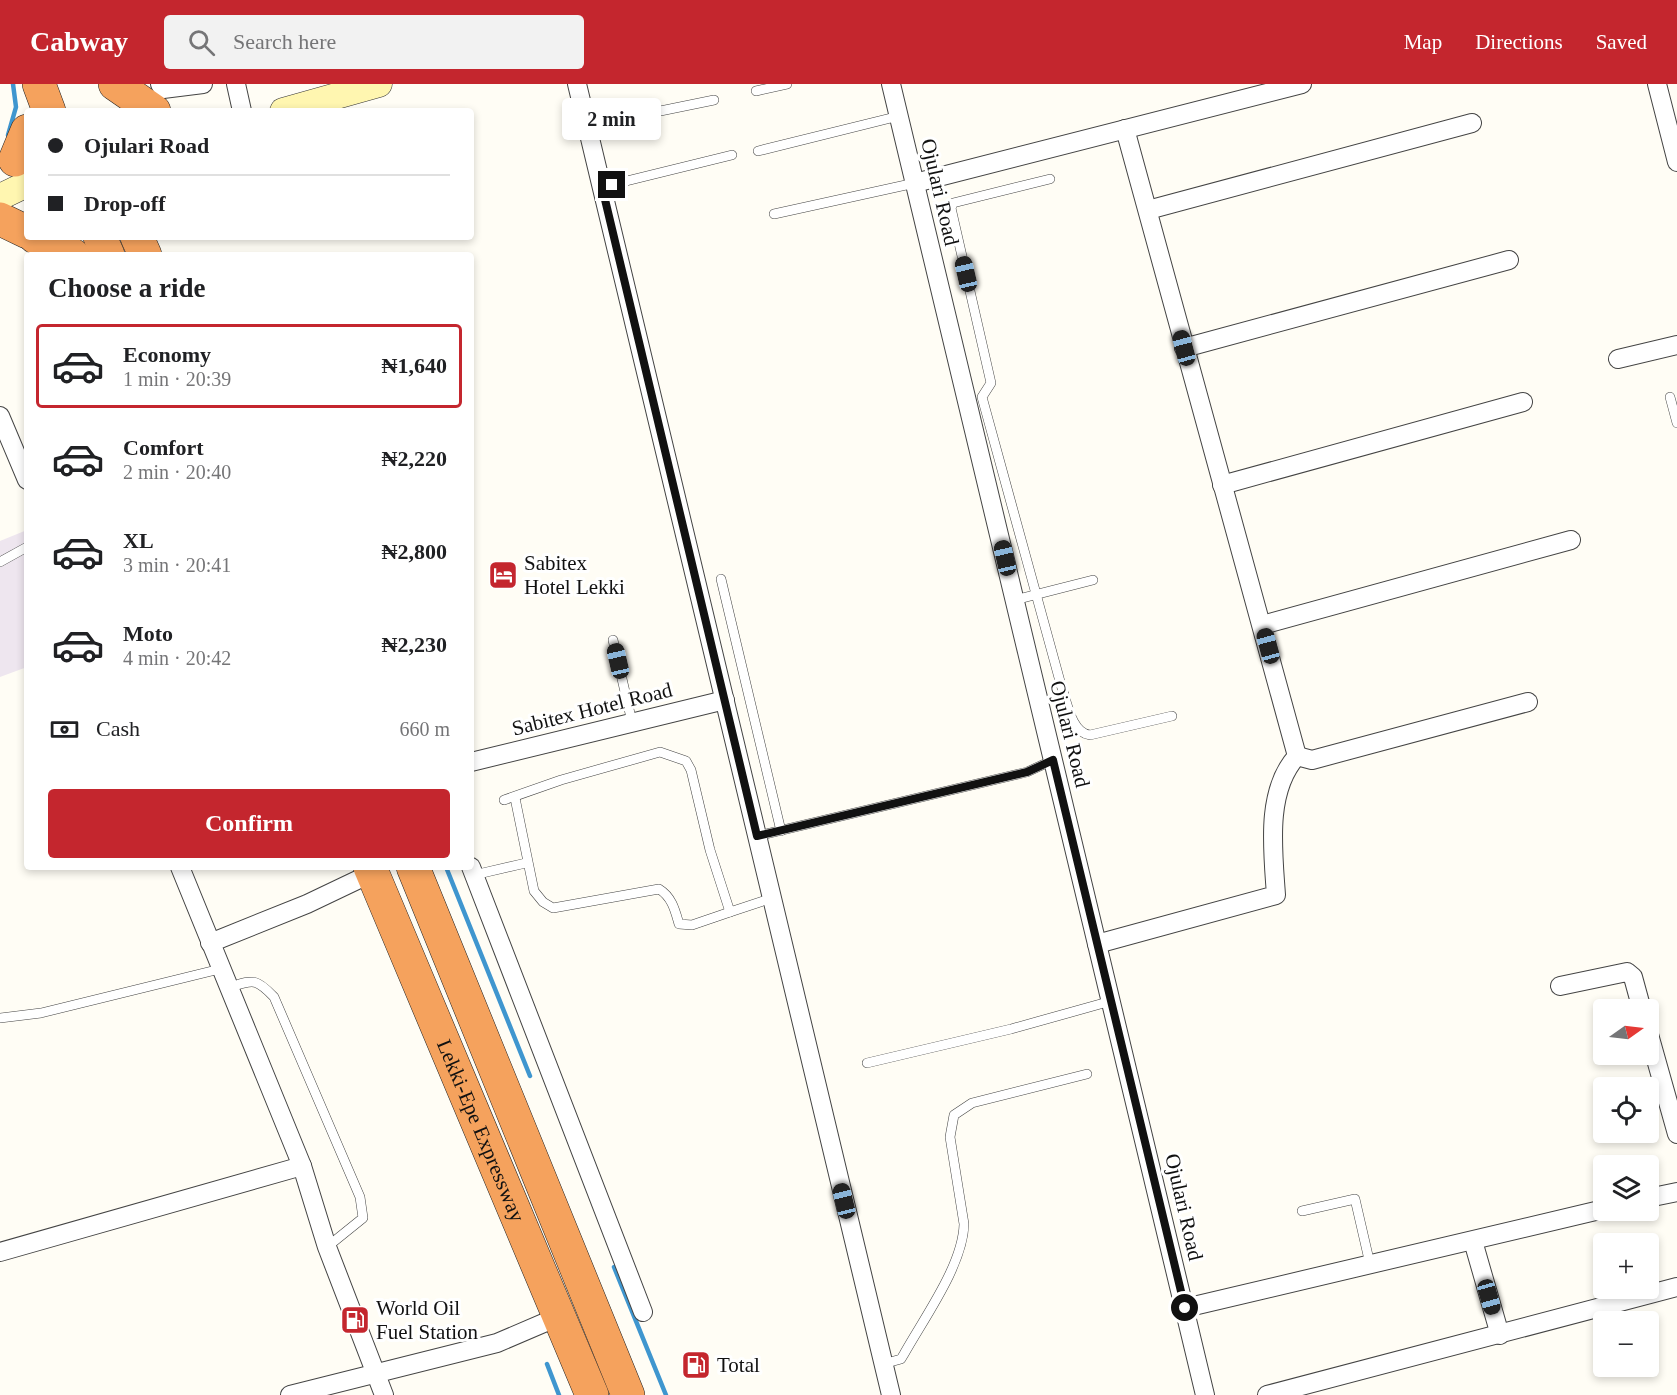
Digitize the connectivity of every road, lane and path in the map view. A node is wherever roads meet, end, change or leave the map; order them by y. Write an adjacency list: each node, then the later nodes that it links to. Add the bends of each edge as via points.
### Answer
1 (39, 84): 16 (highway); 17 (highway)
2 (63, 84): 18 (highway)
3 (102, 84): 19 (highway)
4 (115, 84): 20 (highway)
5 (160, 84): 6 (street, via 163,89)
6 (203, 84)
7 (237, 84): 21 (street)
8 (379, 84): 22 (main road)
9 (577, 84): 25 (street)
10 (787, 84): 14 (lane)
11 (891, 84): 23 (street, Ojulari Road)
12 (1302, 84): 26 (street)
13 (1658, 84): 30 (street)
14 (756, 91)
15 (714, 100): 25 (lane)
16 (34, 108)
17 (48, 108)
18 (72, 108)
19 (110, 108)
20 (150, 108)
21 (241, 108)
22 (294, 108)
23 (899, 116): 27 (lane); 32 (street, Ojulari Road)
24 (1472, 123): 35 (street)
25 (587, 126): 33 (street)
26 (1125, 129): 32 (street); 35 (street)
27 (758, 151)
28 (732, 155): 33 (lane)
29 (19, 161): 34 (main road)
30 (1677, 162)
31 (1050, 179): 56 (lane, via 957,200 951,208 991,383 982,397)
32 (915, 183): 36 (lane); 57 (street, Ojulari Road)
33 (602, 187): 60 (street)
34 (0, 197)
35 (1148, 210): 43 (street)
36 (774, 214)
37 (0, 219): 38 (highway)
38 (24, 231)
39 (41, 240): 40 (highway)
40 (67, 252)
41 (1509, 261): 43 (street)
42 (1677, 345): 44 (street)
43 (1184, 348): 50 (street)
44 (1618, 359)
45 (1670, 397): 48 (lane)
46 (1523, 402): 50 (street)
47 (0, 416): 49 (street)
48 (1677, 423)
49 (24, 473)
50 (1222, 485): 58 (street)
51 (1571, 540): 58 (street)
52 (24, 549): 53 (lane)
53 (0, 562)
54 (721, 579): 69 (lane)
55 (1092, 579): 56 (lane)
56 (1036, 595): 57 (lane); 62 (lane, via 1061,685 1077,728 1083,734)
57 (1015, 600): 65 (street, Ojulari Road)
58 (1262, 625): 64 (street)
59 (613, 640): 63 (lane)
60 (724, 700): 63 (street, Sabitex Hotel Road); 70 (street)
61 (1528, 702): 64 (street, via 1312,760)
62 (1172, 716)
63 (632, 722): 66 (street, Sabitex Hotel Road)
64 (1297, 756): 79 (street, via 1281,778 1272,840 1276,895)
65 (1053, 760): 69 (lane, via 1027,772); 79 (street, Ojulari Road)
66 (474, 761)
67 (515, 798): 68 (lane); 71 (lane); 77 (lane, via 561,780 660,752 686,761)
68 (504, 800)
69 (781, 831): 70 (lane)
70 (757, 836): 76 (street)
71 (526, 863): 75 (lane); 77 (lane, via 534,891 554,908 659,889 667,894 679,924)
72 (181, 870): 78 (street)
73 (371, 870): 78 (street, via 307,904); 102 (highway, Lekki-Epe Expressway)
74 (414, 870): 109 (highway, Lekki-Epe Expressway)
75 (472, 871): 101 (street)
76 (772, 898): 77 (lane); 104 (street)
77 (730, 912)
78 (210, 943): 80 (street)
79 (1097, 944): 84 (street, Ojulari Road)
80 (220, 969): 82 (street); 85 (lane, via 41,1012)
81 (1560, 986): 83 (street, via 1627,972 1633,977)
82 (227, 988): 90 (street); 96 (lane, via 260,982 274,997 360,1197 363,1218)
83 (1639, 999)
84 (1111, 1001): 86 (lane); 100 (street, Ojulari Road)
85 (0, 1018)
86 (867, 1063)
87 (1658, 1065): 89 (street)
88 (1087, 1074): 104 (lane, via 972,1103 954,1115 950,1137 964,1237 946,1279 901,1359)
89 (1677, 1134)
90 (302, 1166): 96 (street); 97 (street)
91 (1677, 1192): 92 (street)
92 (1659, 1196)
93 (1302, 1211): 98 (lane, via 1355,1198)
94 (1593, 1212): 95 (street)
95 (1473, 1241): 98 (street); 103 (street)
96 (327, 1247): 105 (street)
97 (0, 1252)
98 (1370, 1264): 100 (street)
99 (1677, 1287): 103 (street)
100 (1185, 1308): 111 (street, Ojulari Road)
101 (643, 1312)
102 (560, 1316): 105 (street, via 497,1343); 108 (highway, Lekki-Epe Expressway)
103 (1500, 1335): 112 (street)
104 (883, 1365): 110 (street)
105 (376, 1373): 106 (street); 107 (street)
106 (290, 1395)
107 (384, 1395)
108 (592, 1395)
109 (628, 1395)
110 (891, 1395)
111 (1205, 1395)
112 (1267, 1395)

